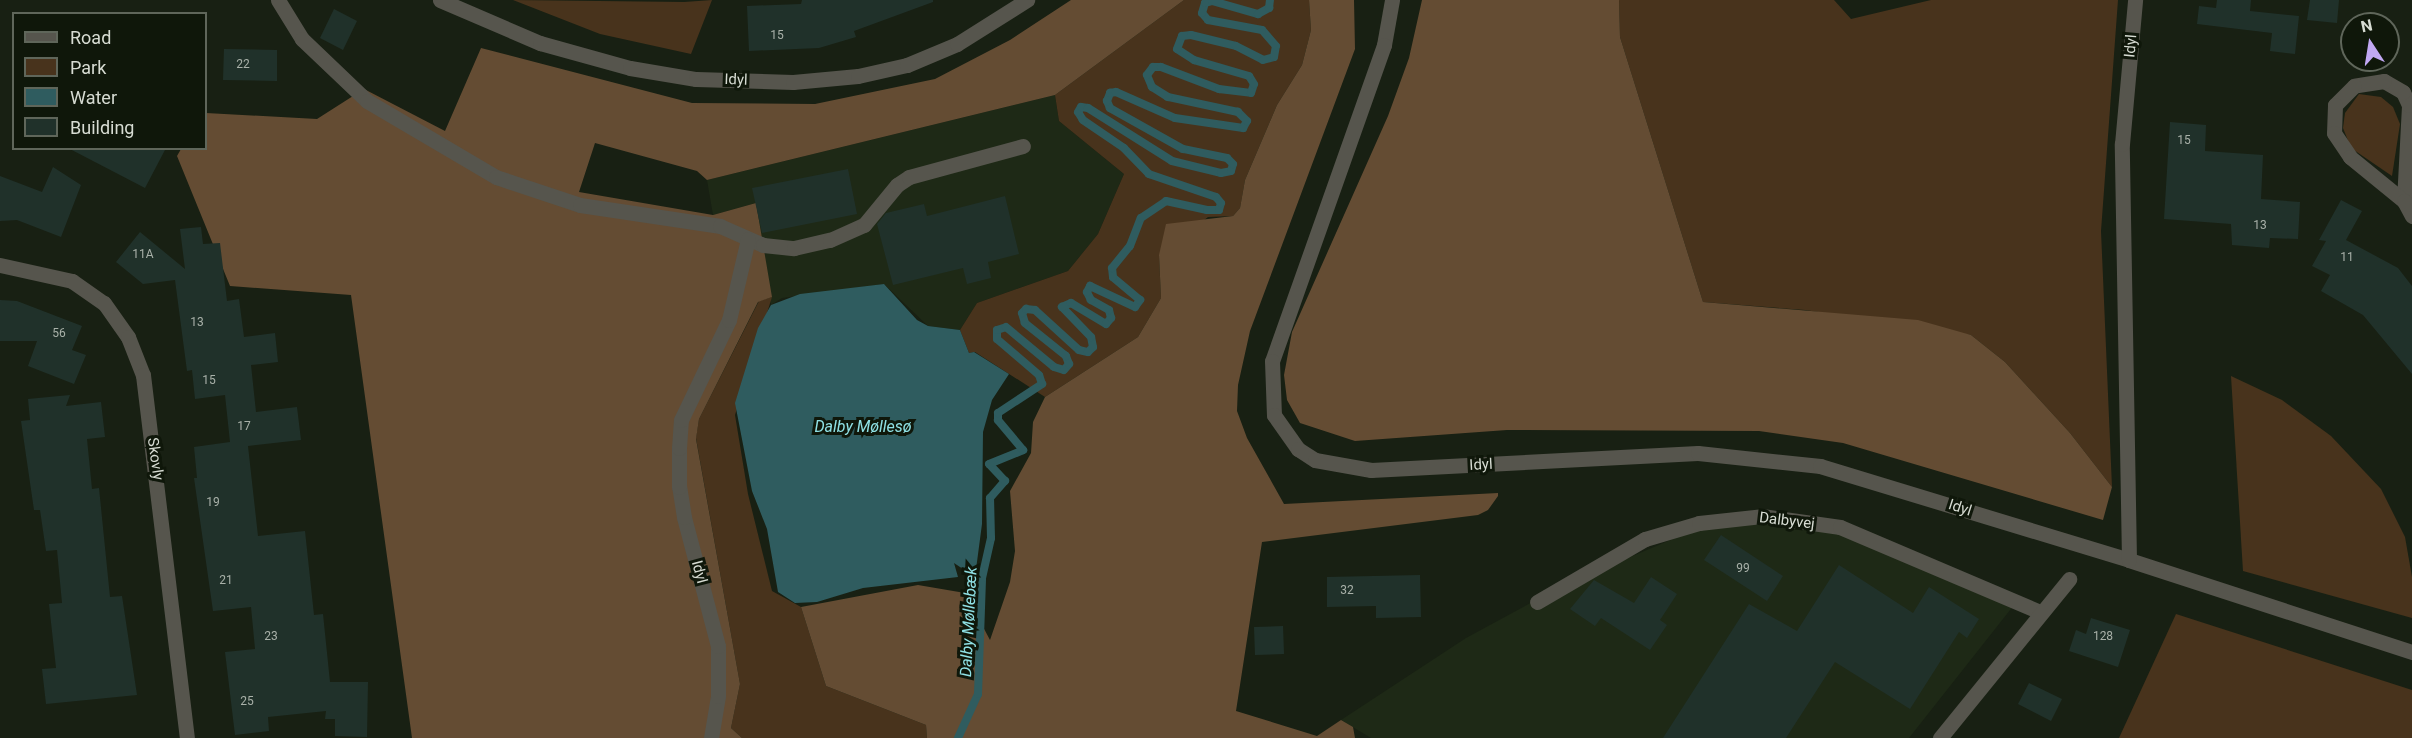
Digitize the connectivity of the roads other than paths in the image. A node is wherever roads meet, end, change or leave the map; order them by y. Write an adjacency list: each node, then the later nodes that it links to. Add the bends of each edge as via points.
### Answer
1 (278, 0): 9 (street, via 302,39 367,101 496,177 580,205 720,226)
2 (440, 0): 3 (street, Idyl, via 540,43 630,68 696,79 793,82 858,76 907,65 957,44)
3 (1027, 0)
4 (1392, 0): 11 (street, Idyl, via 1384,45 1272,361 1274,415 1298,449 1315,460 1371,470 1698,453 1820,466)
5 (2135, 0): 11 (street, Idyl, via 2122,144 2122,337)
6 (1023, 146): 9 (street, via 909,177 897,185 864,225 831,240 794,248)
7 (2404, 201): 7 (street, via 2350,157 2334,133 2335,105 2354,86 2384,81 2403,92 2409,105); 8 (street)
8 (2412, 216)
9 (748, 239): 17 (street, Idyl, via 729,320 680,429 679,487 718,646 718,696)
10 (0, 265): 16 (street, Skovly, via 72,281 104,303 132,347 143,375 156,465)
11 (2129, 560): 15 (street, Idyl)
12 (2069, 579): 14 (street)
13 (1538, 602): 14 (street, Dalbyvej, via 1645,540 1699,523 1762,516 1840,528)
14 (2040, 612): 18 (street)
15 (2412, 652)
16 (188, 738)
17 (711, 738)
18 (1940, 738)

